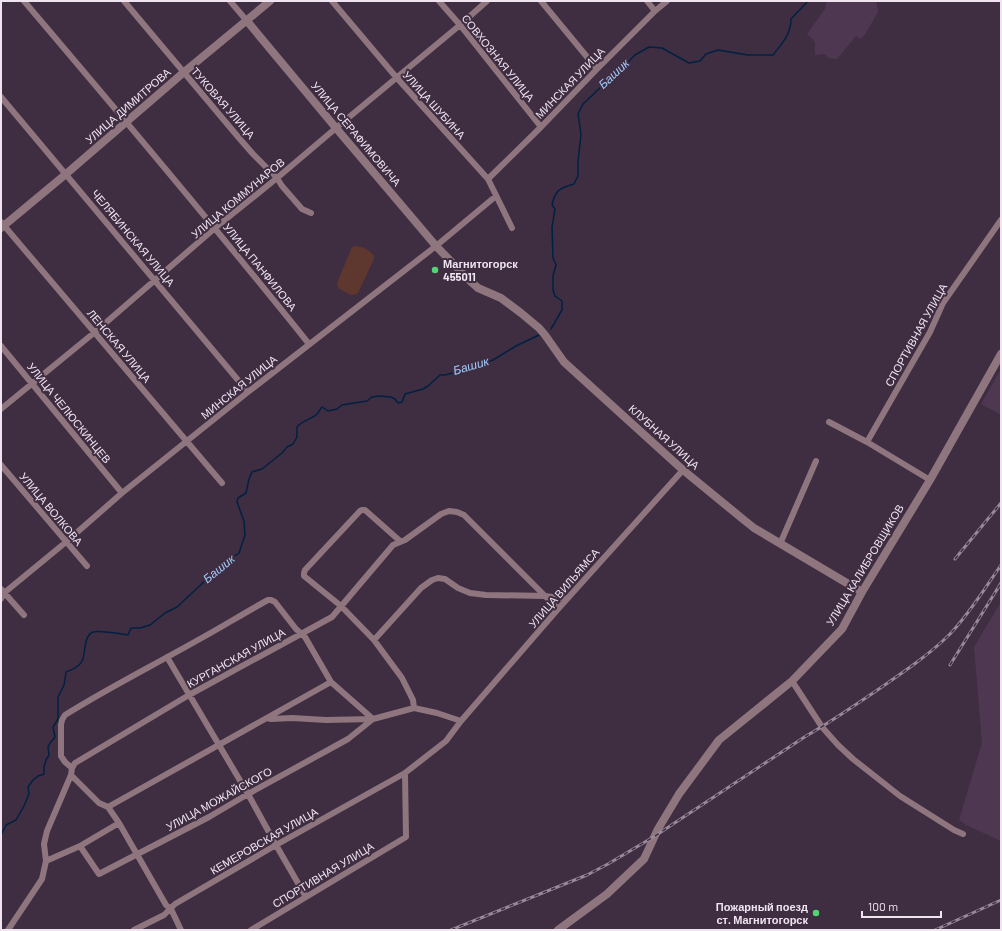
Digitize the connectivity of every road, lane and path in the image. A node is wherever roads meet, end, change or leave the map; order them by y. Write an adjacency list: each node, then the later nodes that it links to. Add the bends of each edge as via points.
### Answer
1 (24, 1): 18 (street, УЛИЦА ПАНФИЛОВА)
2 (124, 1): 15 (street, ТУКОВАЯ УЛИЦА)
3 (230, 1): 12 (street, УЛИЦА СЕРАФИМОВИЧА)
4 (270, 1): 12 (street, УЛИЦА ДИМИТРОВА)
5 (332, 1): 16 (street, УЛИЦА ШУБИНА)
6 (439, 1): 13 (street, СОВХОЗНАЯ УЛИЦА)
7 (487, 1): 13 (street, УЛИЦА КОММУНАРОВ)
8 (541, 1): 14 (street)
9 (647, 1): 11 (street)
10 (667, 1): 11 (street, МИНСКАЯ УЛИЦА)
11 (655, 11): 14 (street, МИНСКАЯ УЛИЦА)
12 (246, 21): 15 (street, УЛИЦА ДИМИТРОВА); 20 (street, УЛИЦА СЕРАФИМОВИЧА)
13 (460, 24): 16 (street, УЛИЦА КОММУНАРОВ); 19 (street, СОВХОЗНАЯ УЛИЦА)
14 (597, 69): 19 (street, МИНСКАЯ УЛИЦА)
15 (184, 72): 18 (street, УЛИЦА ДИМИТРОВА); 22 (street, ТУКОВАЯ УЛИЦА, via 253,154)
16 (396, 77): 20 (street, УЛИЦА КОММУНАРОВ); 23 (street, УЛИЦА ШУБИНА)
17 (1, 97): 21 (street, ЧЕЛЯБИНСКАЯ УЛИЦА)
18 (127, 122): 21 (street, УЛИЦА ДИМИТРОВА); 28 (street, УЛИЦА ПАНФИЛОВА)
19 (541, 127): 23 (street, МИНСКАЯ УЛИЦА)
20 (336, 128): 22 (street, УЛИЦА КОММУНАРОВ); 30 (street, УЛИЦА СЕРАФИМОВИЧА)
21 (66, 174): 27 (street, УЛИЦА ДИМИТРОВА); 32 (street, ЧЕЛЯБИНСКАЯ УЛИЦА)
22 (277, 178): 25 (street, ТУКОВАЯ УЛИЦА, via 302,208); 28 (street, УЛИЦА КОММУНАРОВ)
23 (488, 179): 24 (street, УЛИЦА ШУБИНА)
24 (496, 196): 29 (street, УЛИЦА ШУБИНА); 30 (street, МИНСКАЯ УЛИЦА)
25 (312, 213)
26 (1001, 220): 42 (street, СПОРТИВНАЯ УЛИЦА, via 943,303 930,332)
27 (2, 225): 33 (street, ЛЕНСКАЯ УЛИЦА)
28 (216, 228): 32 (street, УЛИЦА КОММУНАРОВ); 34 (street, УЛИЦА ПАНФИЛОВА)
29 (512, 228)
30 (436, 246): 31 (street, УЛИЦА СЕРАФИМОВИЧА); 34 (street, МИНСКАЯ УЛИЦА)
31 (468, 279): 45 (street, КЛУБНАЯ УЛИЦА, via 478,288 501,298 538,328 564,362)
32 (155, 280): 33 (street, УЛИЦА КОММУНАРОВ); 38 (street, ЧЕЛЯБИНСКАЯ УЛИЦА)
33 (94, 332): 37 (street, УЛИЦА КОММУНАРОВ); 41 (street, ЛЕНСКАЯ УЛИЦА)
34 (309, 344): 38 (street, МИНСКАЯ УЛИЦА)
35 (1, 346): 37 (street, УЛИЦА ЧЕЛЮСКИНЦЕВ)
36 (1001, 354): 46 (street, УЛИЦА КАЛИБРОВЩИКОВ)
37 (32, 383): 39 (street, УЛИЦА КОММУНАРОВ); 48 (street, УЛИЦА ЧЕЛЮСКИНЦЕВ)
38 (248, 392): 41 (street, МИНСКАЯ УЛИЦА)
39 (1, 410)
40 (829, 422): 42 (street)
41 (186, 442): 47 (street, ЛЕНСКАЯ УЛИЦА); 48 (street, МИНСКАЯ УЛИЦА)
42 (867, 442): 46 (street)
43 (816, 460): 51 (street)
44 (1, 465): 49 (street, УЛИЦА ВОЛКОВА)
45 (683, 470): 51 (street, КЛУБНАЯ УЛИЦА, via 754,528); 57 (street, УЛИЦА ВИЛЬЯМСА)
46 (930, 480): 54 (street, УЛИЦА КАЛИБРОВЩИКОВ)
47 (222, 483)
48 (122, 493): 49 (street, МИНСКАЯ УЛИЦА)
49 (66, 542): 52 (street, УЛИЦА ВОЛКОВА); 53 (street, МИНСКАЯ УЛИЦА)
50 (400, 542): 55 (street, КУРГАНСКАЯ УЛИЦА, via 441,514 449,511 458,512 464,515); 58 (street, КУРГАНСКАЯ УЛИЦА, via 393,545); 58 (street, via 365,510 360,510 304,573 304,576)
51 (780, 544): 54 (street, КЛУБНАЯ УЛИЦА)
52 (86, 566)
53 (3, 591): 56 (street, МИНСКАЯ УЛИЦА); 60 (street)
54 (862, 592): 64 (street, УЛИЦА КАЛИБРОВЩИКОВ, via 842,629)
55 (545, 596): 57 (street); 59 (street); 62 (street, via 470,593 445,579 438,578 421,588)
56 (1, 599)
57 (567, 599): 59 (street, УЛИЦА ВИЛЬЯМСА)
58 (340, 606): 61 (street, КУРГАНСКАЯ УЛИЦА, via 332,617); 62 (street)
59 (558, 609): 70 (street, УЛИЦА ВИЛЬЯМСА)
60 (24, 615)
61 (301, 634): 63 (street, via 275,602 268,600); 65 (street); 66 (street, КУРГАНСКАЯ УЛИЦА)
62 (374, 640): 67 (street, via 402,678 413,700)
63 (166, 657): 66 (street); 72 (street, via 65,715 61,725 61,756)
64 (792, 681): 78 (street, via 822,727 853,759 900,796); 89 (street, УЛИЦА КАЛИБРОВЩИКОВ, via 719,740 679,794 644,859 608,894)
65 (331, 682): 68 (street); 69 (street)
66 (190, 695): 71 (street); 72 (street, КУРГАНСКАЯ УЛИЦА, via 76,763)
67 (414, 708): 69 (street); 70 (street)
68 (267, 718): 69 (street); 71 (street)
69 (373, 719): 75 (street, УЛИЦА МОЖАЙСКОГО, via 348,739)
70 (461, 721): 73 (street, УЛИЦА ВИЛЬЯМСА, via 446,741)
71 (219, 745): 75 (street); 76 (street)
72 (72, 768): 74 (street)
73 (405, 773): 79 (street, КЕМЕРОВСКАЯ УЛИЦА); 83 (street, СПОРТИВНАЯ УЛИЦА, via 406,837)
74 (71, 775): 76 (street, via 99,803); 82 (street, via 47,831 44,844)
75 (248, 794): 79 (street); 81 (street, УЛИЦА МОЖАЙСКОГО)
76 (108, 807): 77 (street)
77 (119, 823): 80 (street); 81 (street)
78 (963, 834)
79 (276, 845): 83 (street); 84 (street, КЕМЕРОВСКАЯ УЛИЦА)
80 (80, 846): 81 (street, УЛИЦА МОЖАЙСКОГО, via 98,874); 82 (street)
81 (138, 854): 84 (street)
82 (46, 861): 85 (street, via 42,879)
83 (306, 897): 88 (street, СПОРТИВНАЯ УЛИЦА)
84 (170, 909): 86 (street, КЕМЕРОВСКАЯ УЛИЦА, via 164,915); 87 (street)
85 (8, 930)
86 (134, 930)
87 (181, 930)
88 (251, 930)
89 (558, 930)

